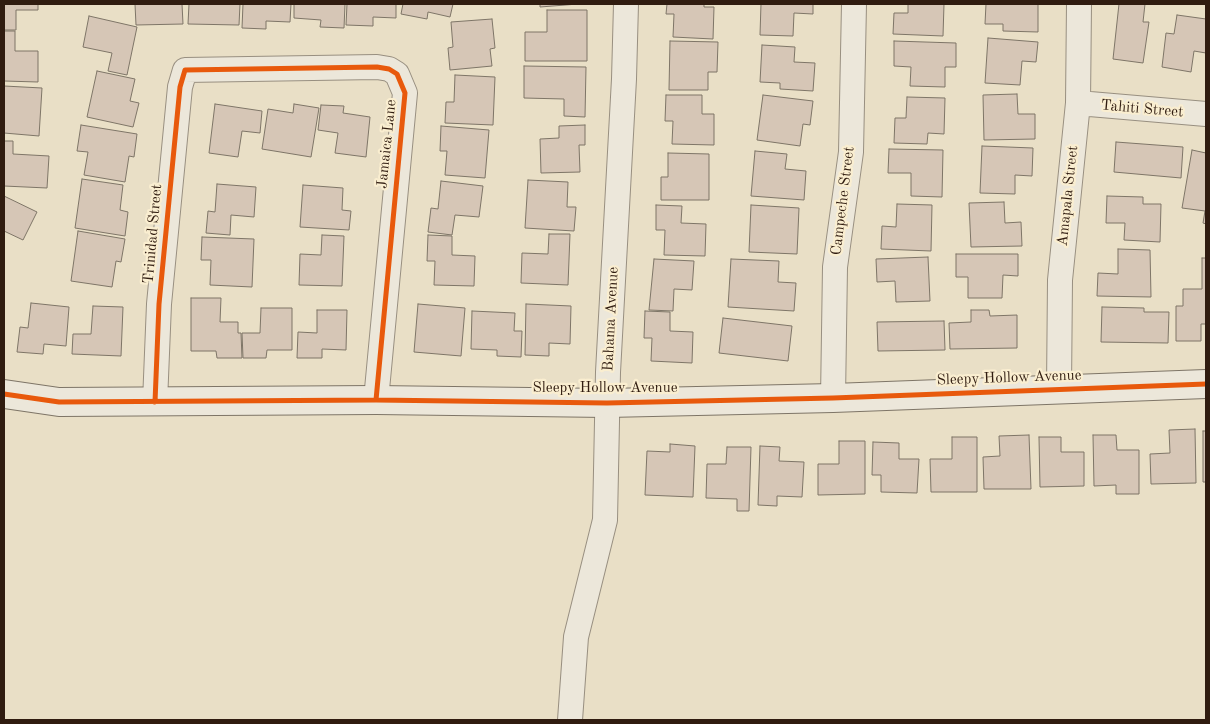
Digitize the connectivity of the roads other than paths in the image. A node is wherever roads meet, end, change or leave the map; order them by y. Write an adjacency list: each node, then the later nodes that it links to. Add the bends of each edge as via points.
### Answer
1 (626, 4): 13 (street, Bahama Avenue)
2 (854, 4): 10 (street, Campeche Street, via 851,152 835,267)
3 (1080, 4): 5 (street, Amapala Street)
4 (185, 70): 11 (street, Jamaica Lane, via 378,67 393,72 403,84 405,93); 12 (street, Trinidad Street, via 180,87 160,294)
5 (1078, 104): 6 (street, Tahiti Street); 8 (street, Amapala Street, via 1060,280)
6 (1206, 114)
7 (1206, 384): 8 (street, Sleepy Hollow Avenue)
8 (1059, 388): 10 (street, Sleepy Hollow Avenue)
9 (4, 394): 12 (street, Sleepy Hollow Avenue, via 59,402)
10 (833, 398): 13 (street, Sleepy Hollow Avenue)
11 (376, 400): 12 (street, Sleepy Hollow Avenue); 13 (street, Sleepy Hollow Avenue)
12 (155, 402)
13 (607, 402): 14 (street, Bahama Avenue, via 605,520 576,636)
14 (570, 720)

